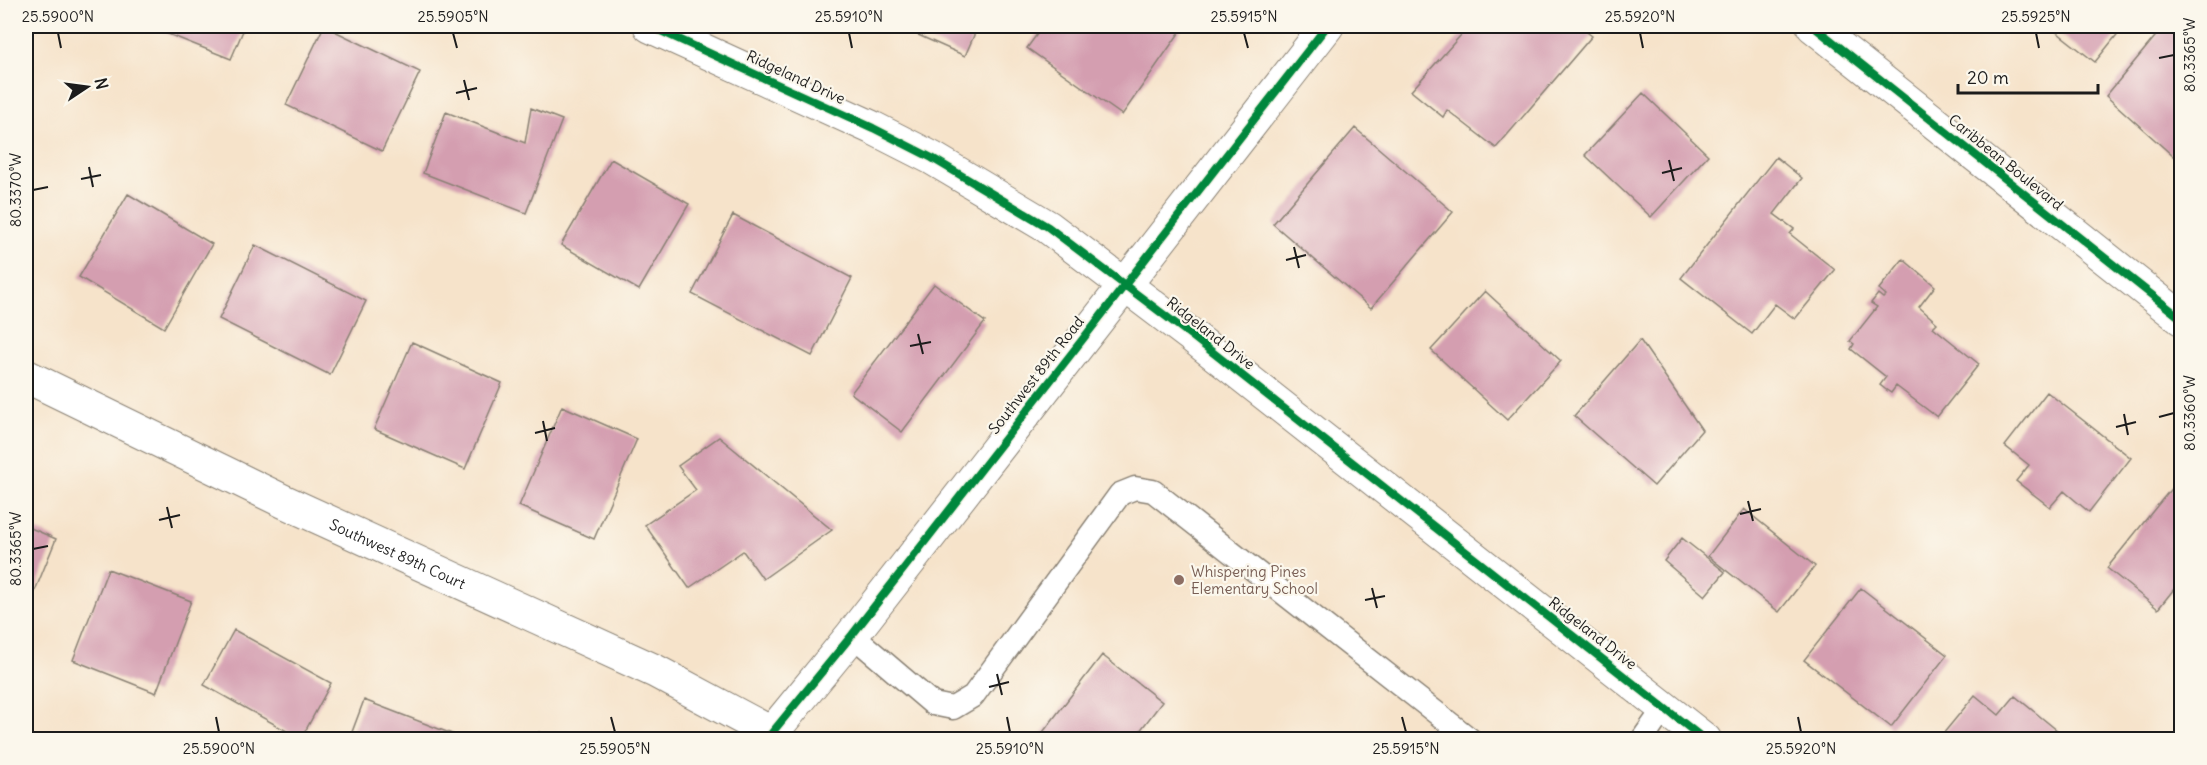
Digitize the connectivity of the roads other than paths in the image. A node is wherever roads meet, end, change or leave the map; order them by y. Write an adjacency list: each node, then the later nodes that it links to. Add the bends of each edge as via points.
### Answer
1 (650, 26): 4 (street, Ridgeland Drive, via 932,158 1048,227)
2 (1327, 26): 4 (street, Southwest 89th Road)
3 (1813, 26): 5 (street, Caribbean Boulevard)
4 (1124, 283): 7 (street, Southwest 89th Road); 8 (street, Ridgeland Drive)
5 (2181, 319)
6 (26, 376): 9 (street, Southwest 89th Court, via 283,501 655,671)
7 (852, 636): 9 (street, Southwest 89th Road); 10 (lane, via 933,704 952,708 973,696 1120,494 1135,488 1153,491)
8 (1665, 707): 11 (lane); 12 (street, Ridgeland Drive)
9 (768, 736)
10 (1471, 740)
11 (1642, 740)
12 (1705, 740)

